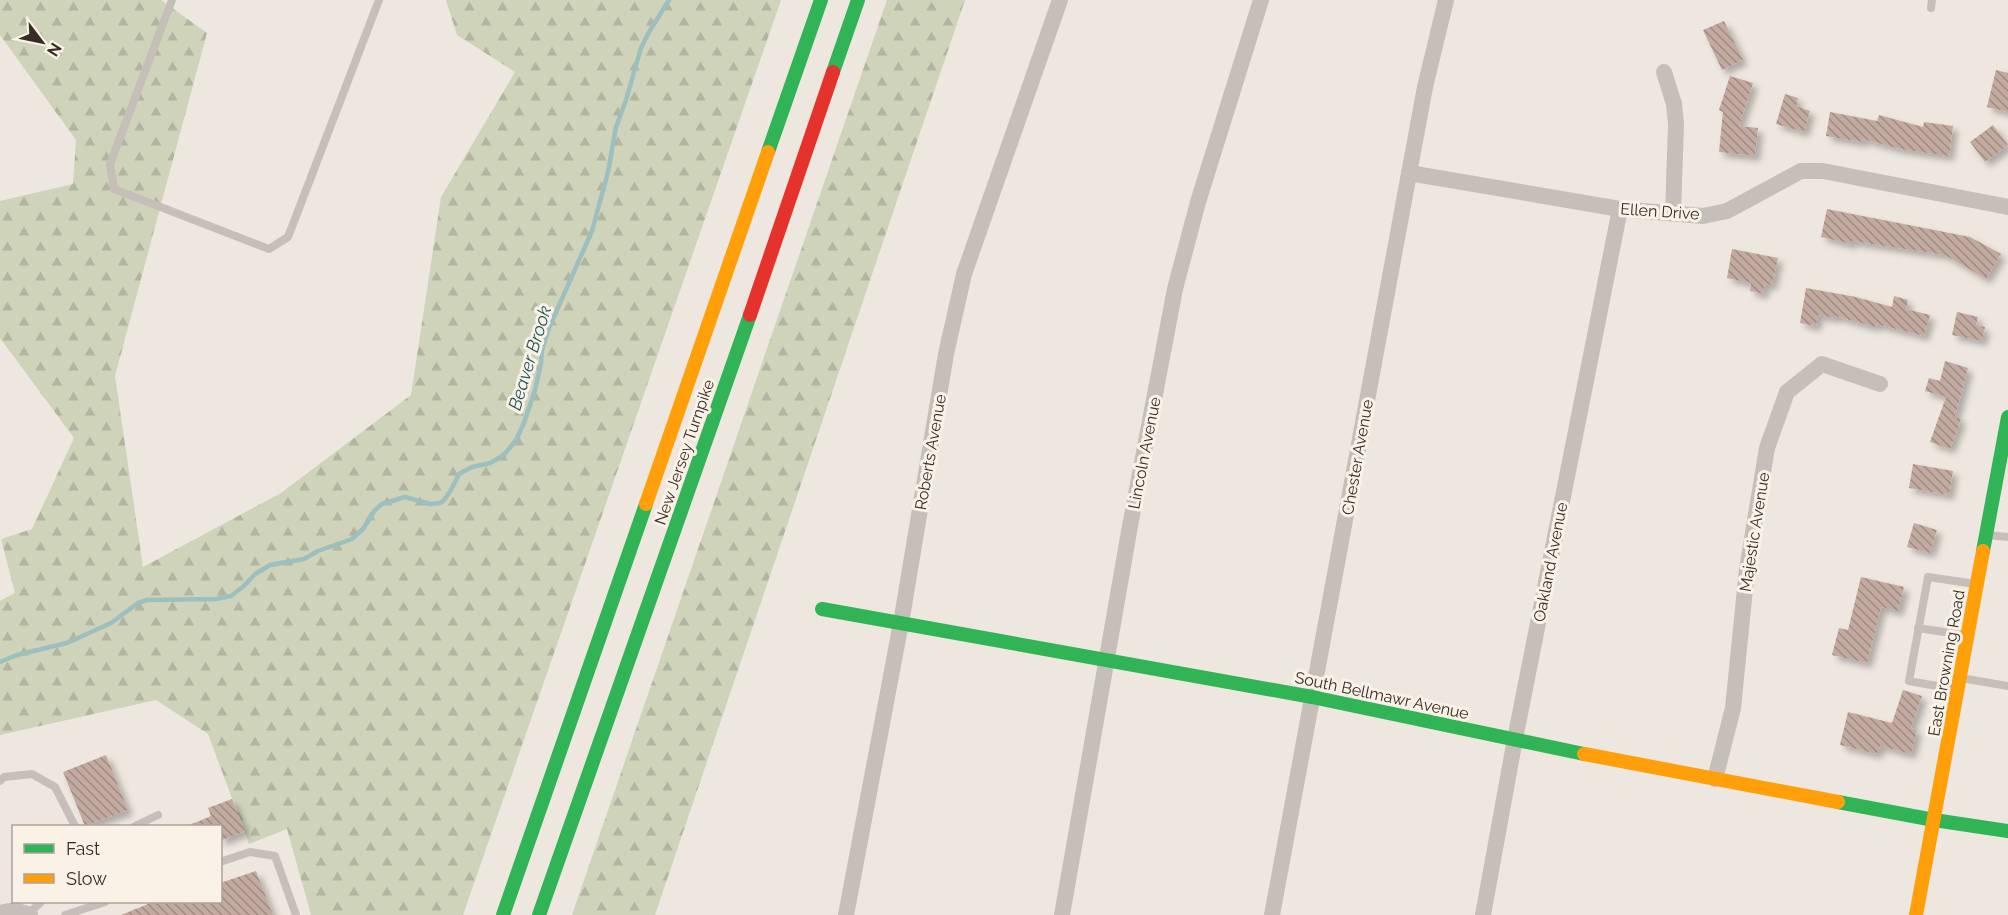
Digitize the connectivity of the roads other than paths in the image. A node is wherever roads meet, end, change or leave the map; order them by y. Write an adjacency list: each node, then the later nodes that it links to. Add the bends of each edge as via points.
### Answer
1 (172, 0): 2 (lane, via 110,164 114,189 269,249 288,237)
2 (379, 0)
3 (821, 0): 40 (main road, New Jersey Turnpike)
4 (858, 0): 41 (main road, New Jersey Turnpike)
5 (1060, 0): 19 (street, Roberts Avenue, via 964,274 944,366)
6 (1261, 0): 22 (street, Lincoln Avenue, via 1175,289)
7 (1446, 0): 9 (street, Chester Avenue)
8 (1664, 72): 12 (street, via 1676,124)
9 (1409, 173): 11 (street, Ellen Drive); 25 (street, Chester Avenue)
10 (2008, 207): 12 (street, Ellen Drive, via 1823,171 1802,171 1726,211 1703,216)
11 (1620, 209): 12 (street, Ellen Drive); 26 (street, Oakland Avenue)
12 (1672, 213)
13 (1880, 384): 27 (street, Majestic Avenue, via 1822,364 1787,392 1767,448 1747,569 1734,708)
14 (2007, 426): 15 (main road, East Browning Road)
15 (1987, 535): 16 (lane); 17 (main road, East Browning Road)
16 (2008, 537)
17 (1977, 584): 20 (lane, via 1928,577); 21 (main road, East Browning Road)
18 (822, 609): 19 (main road, South Bellmawr Avenue)
19 (901, 623): 22 (main road, South Bellmawr Avenue); 42 (street, Roberts Avenue)
20 (1918, 628): 21 (lane); 23 (lane, via 1909,681)
21 (1968, 635): 23 (main road, East Browning Road)
22 (1108, 660): 25 (main road, South Bellmawr Avenue); 43 (street, Lincoln Avenue)
23 (1959, 684): 24 (lane); 30 (main road, East Browning Road)
24 (2008, 686)
25 (1312, 697): 26 (main road, South Bellmawr Avenue); 44 (street, Chester Avenue)
26 (1515, 739): 27 (main road, South Bellmawr Avenue); 45 (street, Oakland Avenue)
27 (1715, 779): 30 (main road, South Bellmawr Avenue)
28 (0, 781): 31 (lane, via 4,777 32,774 56,787)
29 (158, 815): 32 (lane)
30 (1934, 820): 33 (main road, South Bellmawr Avenue); 46 (main road, East Browning Road)
31 (75, 825)
32 (137, 825)
33 (2008, 831)
34 (222, 861): 39 (lane, via 250,852 275,856)
35 (102, 903): 38 (lane)
36 (0, 913): 37 (street, via 14,910)
37 (29, 914)
38 (65, 915)
39 (296, 915)
40 (503, 915)
41 (538, 915)
42 (846, 915)
43 (1062, 915)
44 (1272, 915)
45 (1483, 915)
46 (1916, 915)

